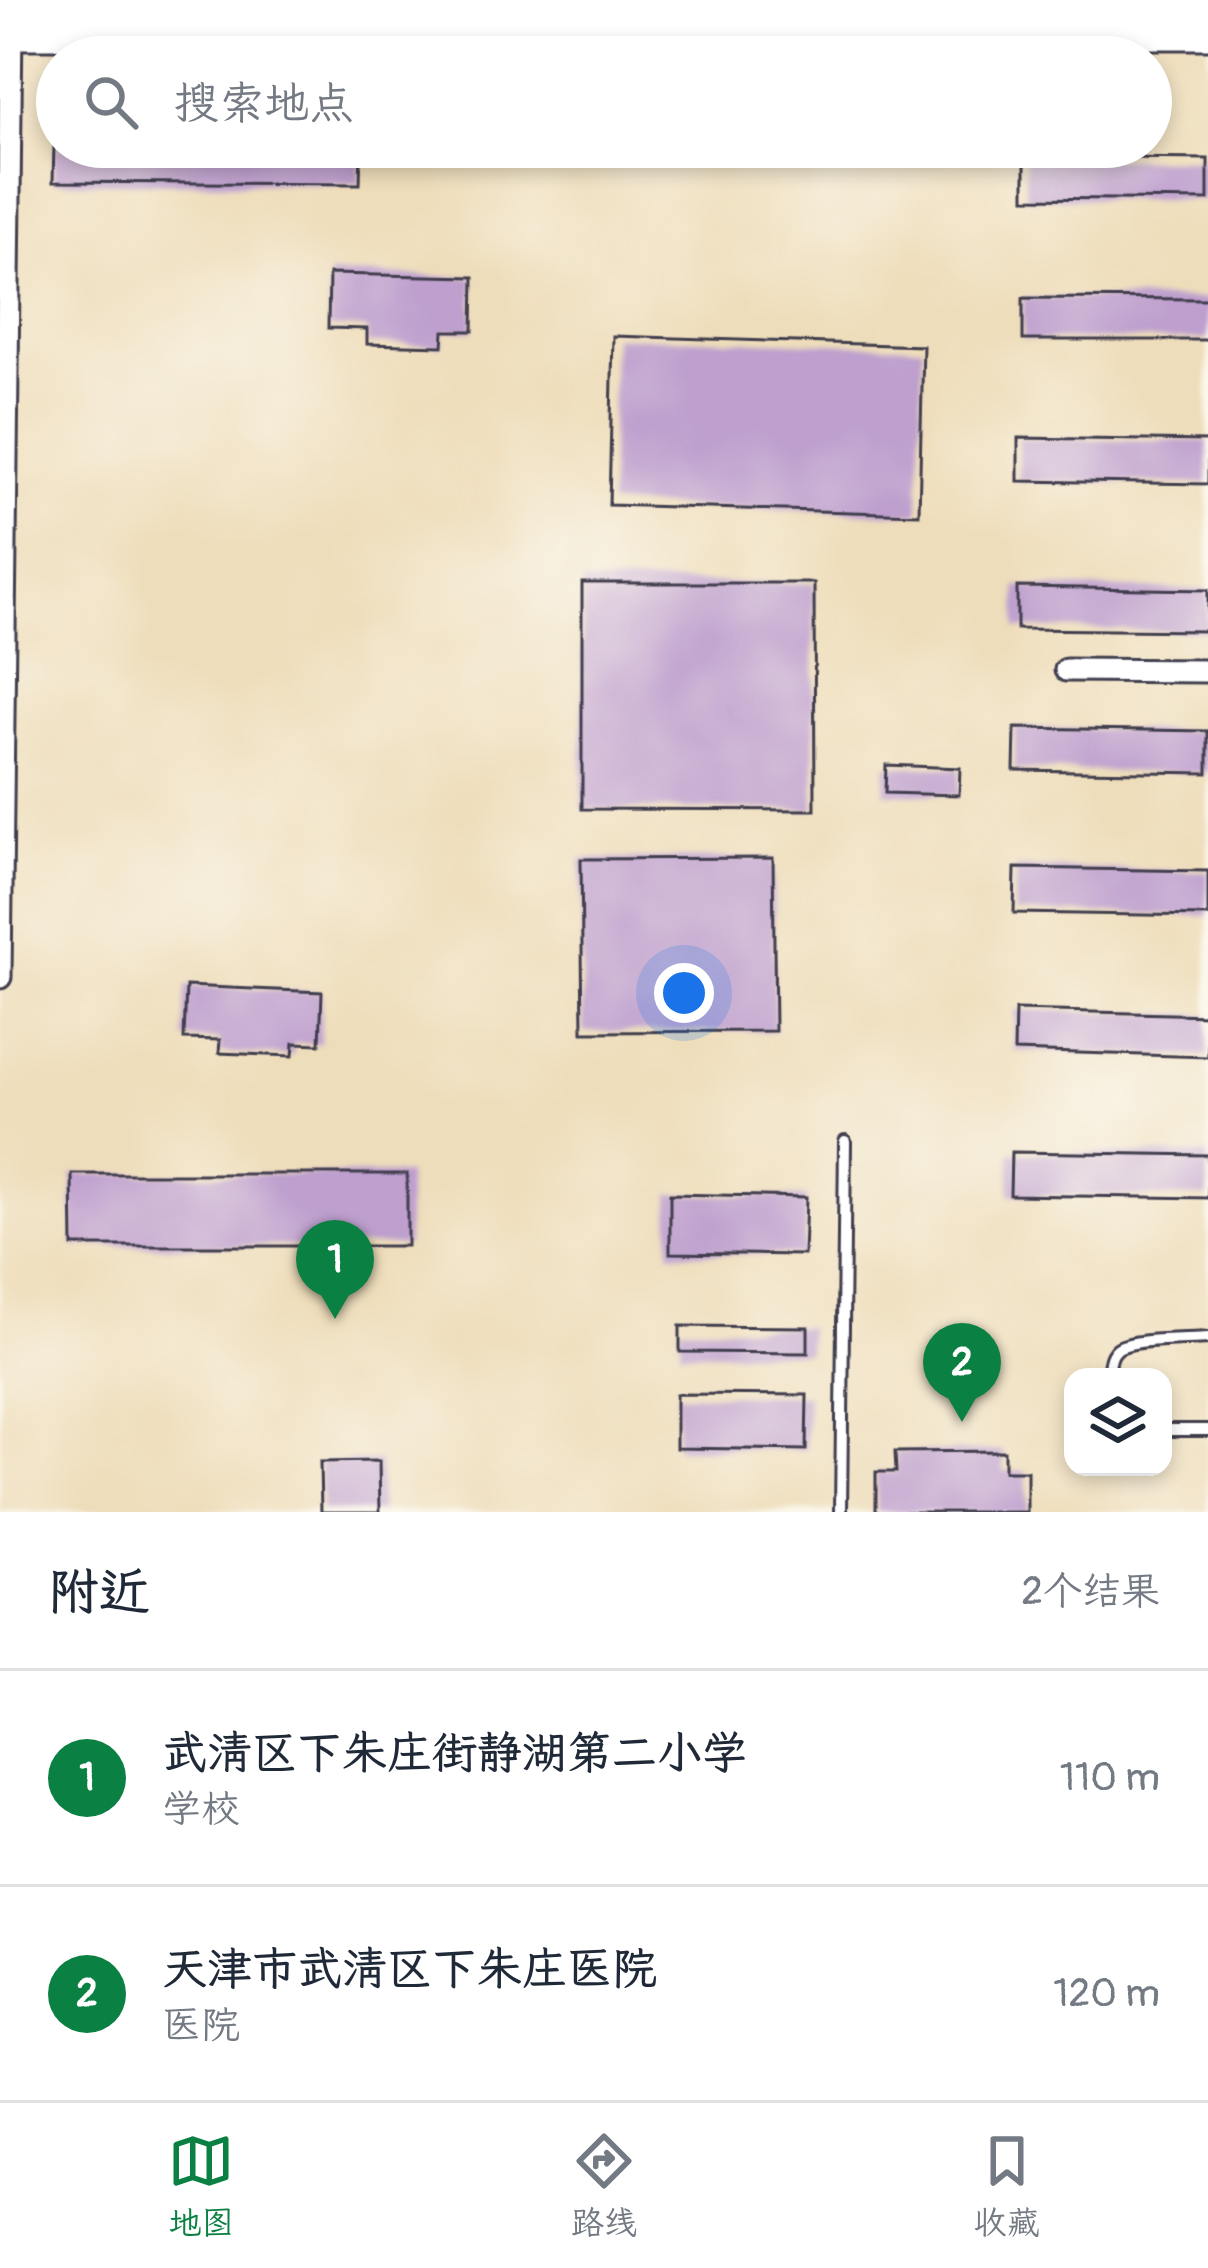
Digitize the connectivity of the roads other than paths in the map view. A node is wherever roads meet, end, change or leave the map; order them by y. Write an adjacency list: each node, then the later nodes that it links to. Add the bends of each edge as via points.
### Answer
1 (1208, 1): 2 (main road)
2 (822, 11): 3 (main road); 4 (main road)
3 (6, 14): 7 (street)
4 (1208, 32)
5 (1066, 670): 6 (street)
6 (1208, 671)
7 (0, 977)
8 (845, 1141): 13 (lane)
9 (1208, 1338): 10 (lane, via 1130,1344 1116,1350)
10 (1109, 1368)
11 (1172, 1430): 12 (lane)
12 (1208, 1430)
13 (841, 1512)

